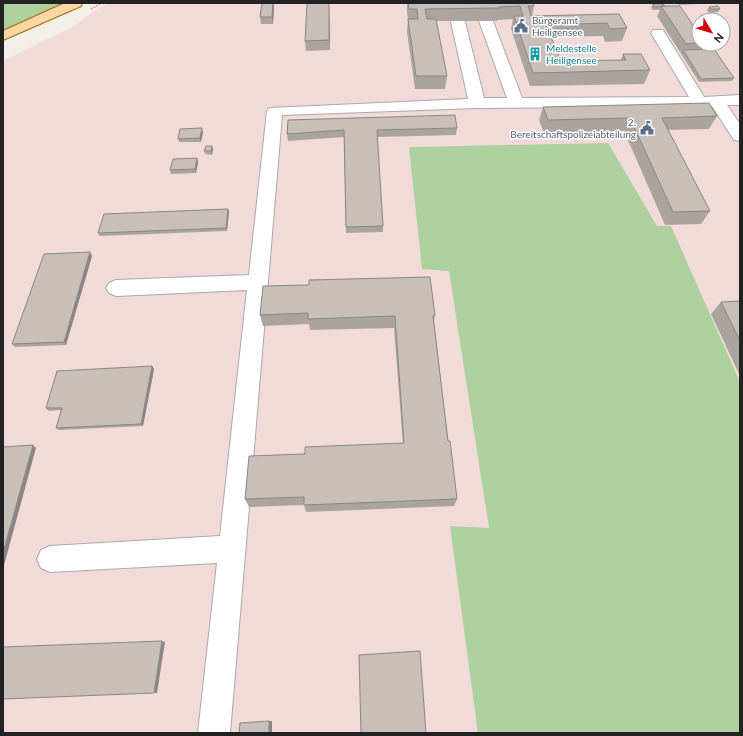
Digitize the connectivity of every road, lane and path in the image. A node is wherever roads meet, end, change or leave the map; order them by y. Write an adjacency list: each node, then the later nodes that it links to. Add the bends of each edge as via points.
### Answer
1 (76, 3): 5 (main road)
2 (486, 21): 10 (lane)
3 (458, 22): 9 (lane)
4 (658, 33): 7 (lane)
5 (3, 36)
6 (740, 100): 8 (lane)
7 (699, 101): 8 (lane); 10 (lane)
8 (717, 101): 11 (lane)
9 (477, 103): 10 (lane); 12 (lane, via 275,111)
10 (516, 103)
11 (740, 136)
12 (258, 282): 13 (lane); 14 (lane)
13 (116, 288)
14 (232, 549): 15 (lane); 16 (lane)
15 (50, 559)
16 (214, 733)

